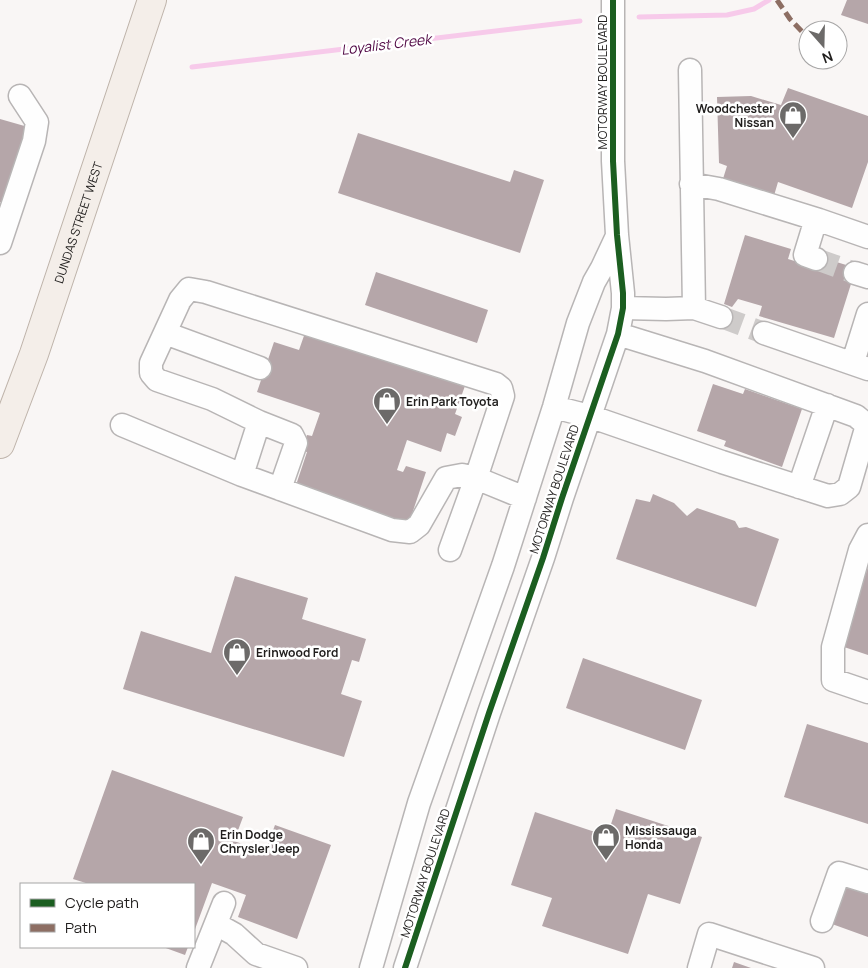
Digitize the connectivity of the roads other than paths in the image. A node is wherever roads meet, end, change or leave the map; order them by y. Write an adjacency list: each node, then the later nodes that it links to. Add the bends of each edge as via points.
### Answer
1 (152, 0): 25 (main road, DUNDAS STREET WEST, via 34,354)
2 (613, 0): 7 (street, MOTORWAY BOULEVARD, via 613,161)
3 (690, 70): 5 (street)
4 (20, 96): 9 (street, via 37,122 34,141)
5 (692, 184): 6 (street, via 719,189); 12 (street)
6 (816, 219): 8 (street); 10 (street, via 805,256)
7 (617, 235): 11 (street, MOTORWAY BOULEVARD); 21 (street, MOTORWAY BOULEVARD, via 578,323)
8 (868, 237)
9 (0, 243)
10 (816, 259)
11 (623, 308): 12 (street); 17 (street, MOTORWAY BOULEVARD)
12 (694, 308): 14 (street)
13 (868, 314): 18 (street)
14 (721, 318)
15 (165, 333): 19 (street); 23 (street, via 151,363 151,373 158,380 212,399); 27 (street, via 180,300 189,289 197,290 496,384 503,396)
16 (764, 333): 18 (street)
17 (618, 334): 20 (street); 22 (street, MOTORWAY BOULEVARD)
18 (860, 365)
19 (260, 368)
20 (827, 405): 28 (street); 28 (street, via 856,416 867,425 849,487 840,494 828,496)
21 (554, 407): 22 (street); 30 (street, MOTORWAY BOULEVARD)
22 (589, 416): 28 (street); 41 (street, MOTORWAY BOULEVARD)
23 (259, 422): 26 (street); 29 (street, via 292,435 296,443)
24 (122, 425): 26 (street)
25 (0, 444)
26 (242, 475): 29 (street)
27 (476, 478): 29 (street, via 462,475 446,478 419,525 410,532 392,530); 30 (street); 32 (street)
28 (799, 487)
29 (280, 490)
30 (524, 498): 40 (street, MOTORWAY BOULEVARD, via 419,803)
31 (868, 535): 33 (street, via 860,550 833,647 833,680)
32 (450, 550)
33 (868, 692)
34 (868, 882): 36 (street, via 839,872)
35 (224, 903): 37 (street)
36 (822, 921)
37 (216, 924): 38 (street); 39 (street, via 234,934 256,954)
38 (198, 968)
39 (296, 968)
40 (371, 968)
41 (404, 968)
42 (699, 968): 43 (street, via 709,934)
43 (813, 968)

